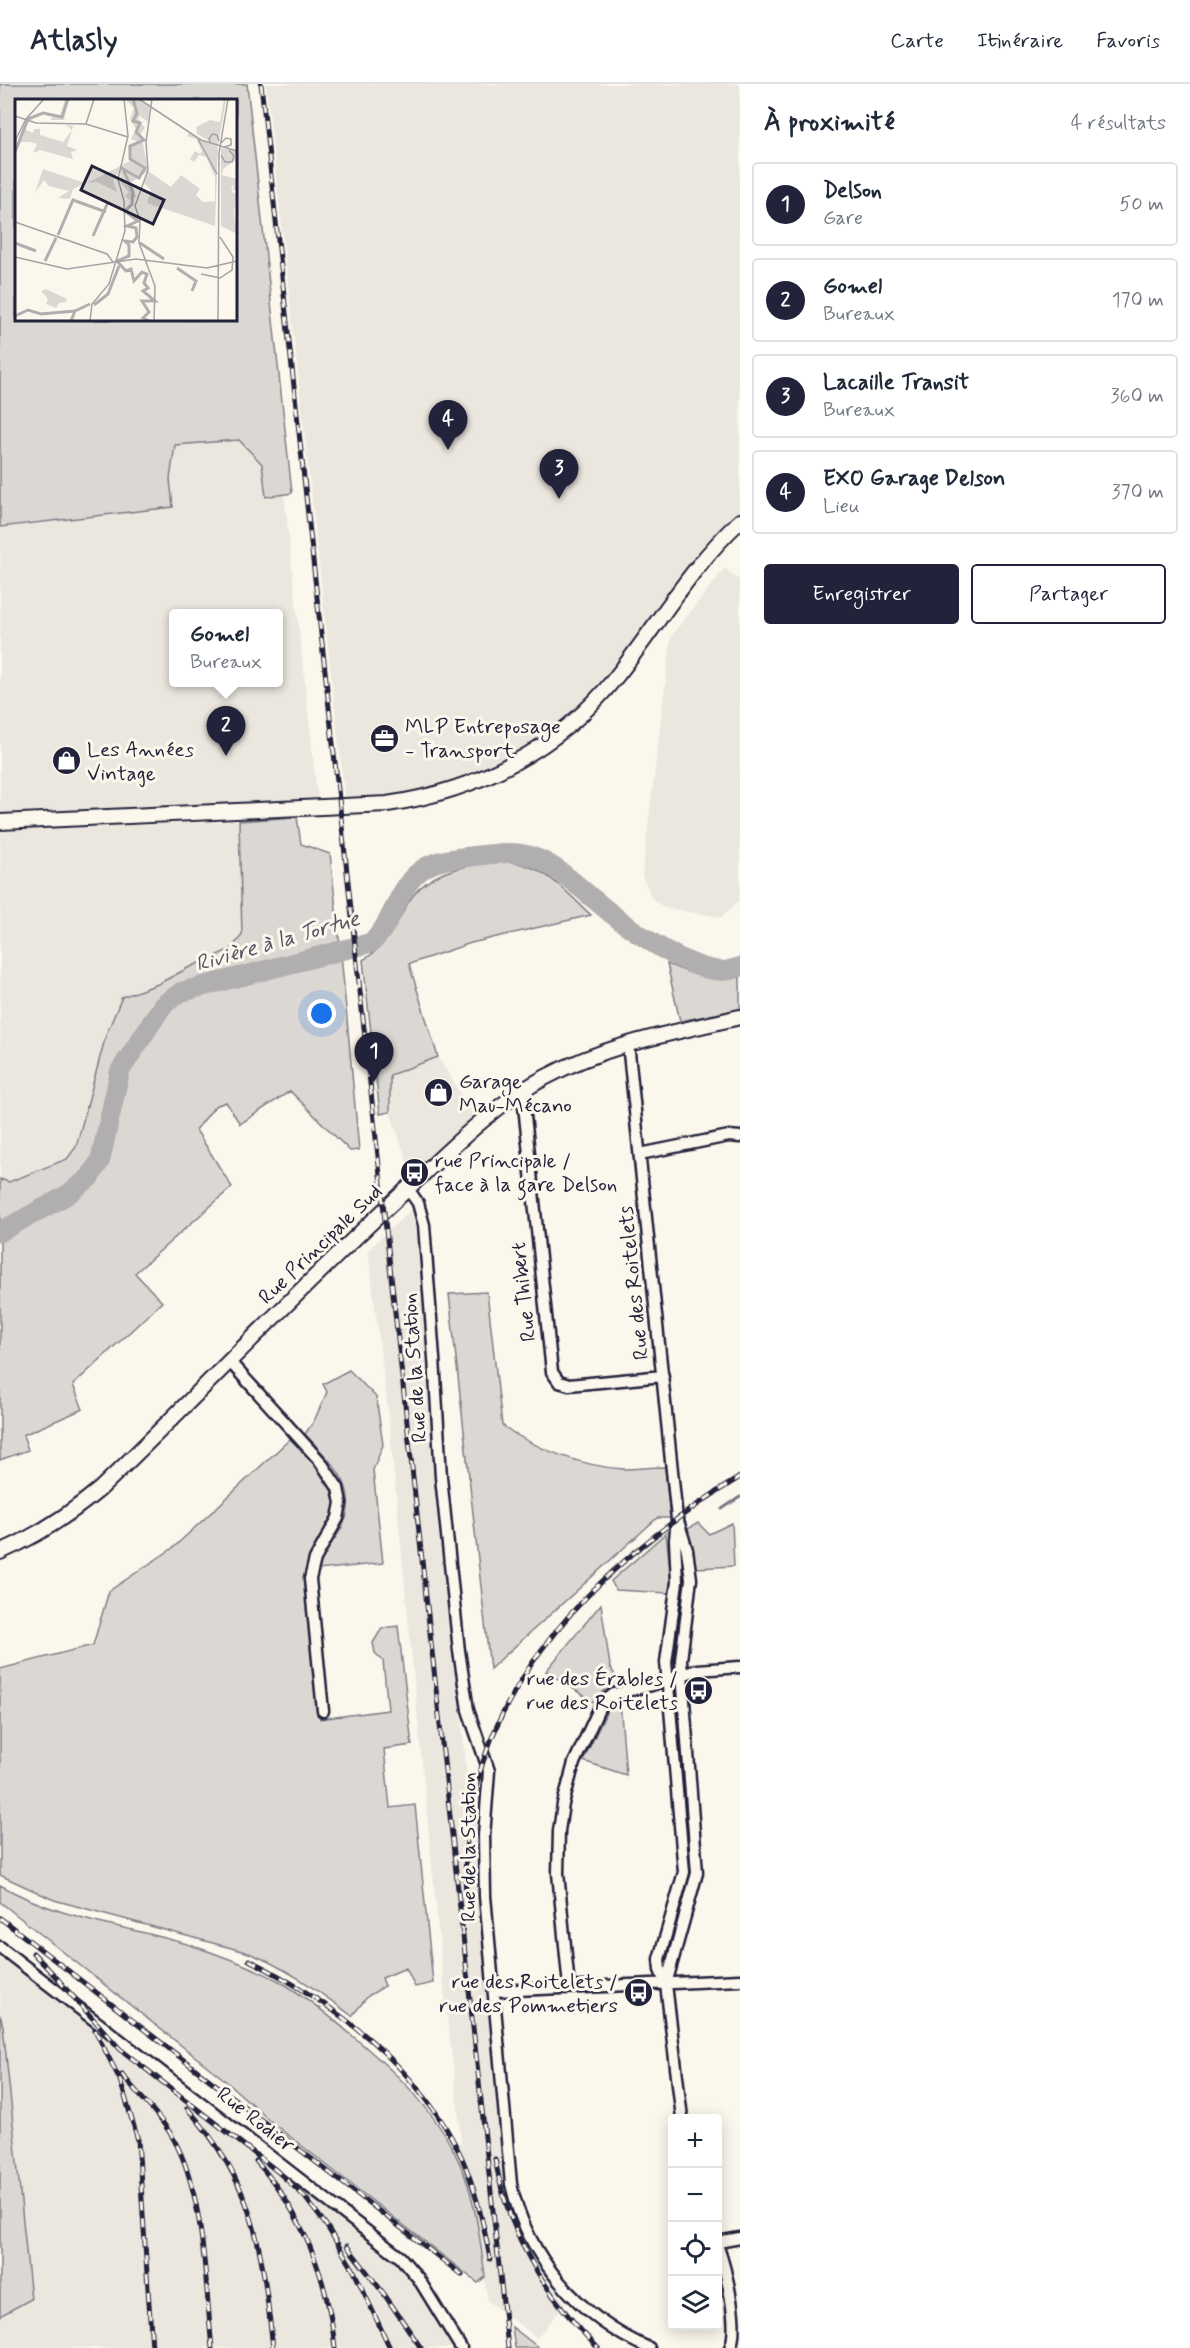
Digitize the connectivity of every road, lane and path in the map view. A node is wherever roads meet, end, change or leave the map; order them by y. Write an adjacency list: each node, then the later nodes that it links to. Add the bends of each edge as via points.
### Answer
1 (740, 521): 2 (street, via 686,579 621,671 588,709 536,750 470,784 387,804)
2 (0, 822)
3 (740, 1017): 4 (street, Rue Principale Sud)
4 (628, 1043): 5 (street, Rue Principale Sud, via 575,1062); 7 (street, Rue des Roitelets)
5 (519, 1093): 8 (street, Rue Principale Sud, via 463,1137); 10 (street, Rue Thibert, via 524,1106 552,1372 559,1382 569,1385)
6 (740, 1137): 7 (street)
7 (640, 1154): 10 (street, Rue des Roitelets)
8 (408, 1189): 9 (street, Rue Principale Sud); 23 (street, Rue de la Station, via 418,1203 423,1225 442,1488 459,1651 468,1710 489,1771 484,1876)
9 (230, 1362): 12 (street, Rue Principale Sud, via 86,1501 46,1530); 16 (street, via 320,1461 340,1496 338,1518 315,1558 310,1579)
10 (663, 1376): 11 (street, Rue des Roitelets)
11 (677, 1519): 14 (street, Rue des Roitelets, via 691,1579 681,1649); 15 (street, Rue des Roitelets, via 677,1582 666,1653)
12 (0, 1552)
13 (740, 1667): 14 (street)
14 (682, 1675): 15 (street); 17 (street, Rue des Roitelets)
15 (668, 1680): 18 (street, Rue des Roitelets); 22 (street, via 608,1698 574,1763 561,1817 557,1858)
16 (323, 1712)
17 (697, 1863): 18 (street); 21 (street, Rue des Roitelets, via 696,1881)
18 (683, 1864): 21 (street, Rue des Roitelets, via 659,1959)
19 (0, 1947): 29 (street, Rue Rodier, via 400,2257 418,2278)
20 (740, 1980): 21 (street)
21 (666, 1984): 22 (street); 24 (street, Rue des Roitelets)
22 (569, 1987): 23 (street)
23 (494, 1991): 30 (street, Rue de la Station, via 510,2178 524,2225 541,2259 566,2290 615,2330)
24 (682, 2114)
25 (740, 2238): 26 (street)
26 (722, 2241)
27 (722, 2263): 28 (street, via 729,2285 734,2337)
28 (731, 2347)
29 (461, 2348)
30 (649, 2348)

